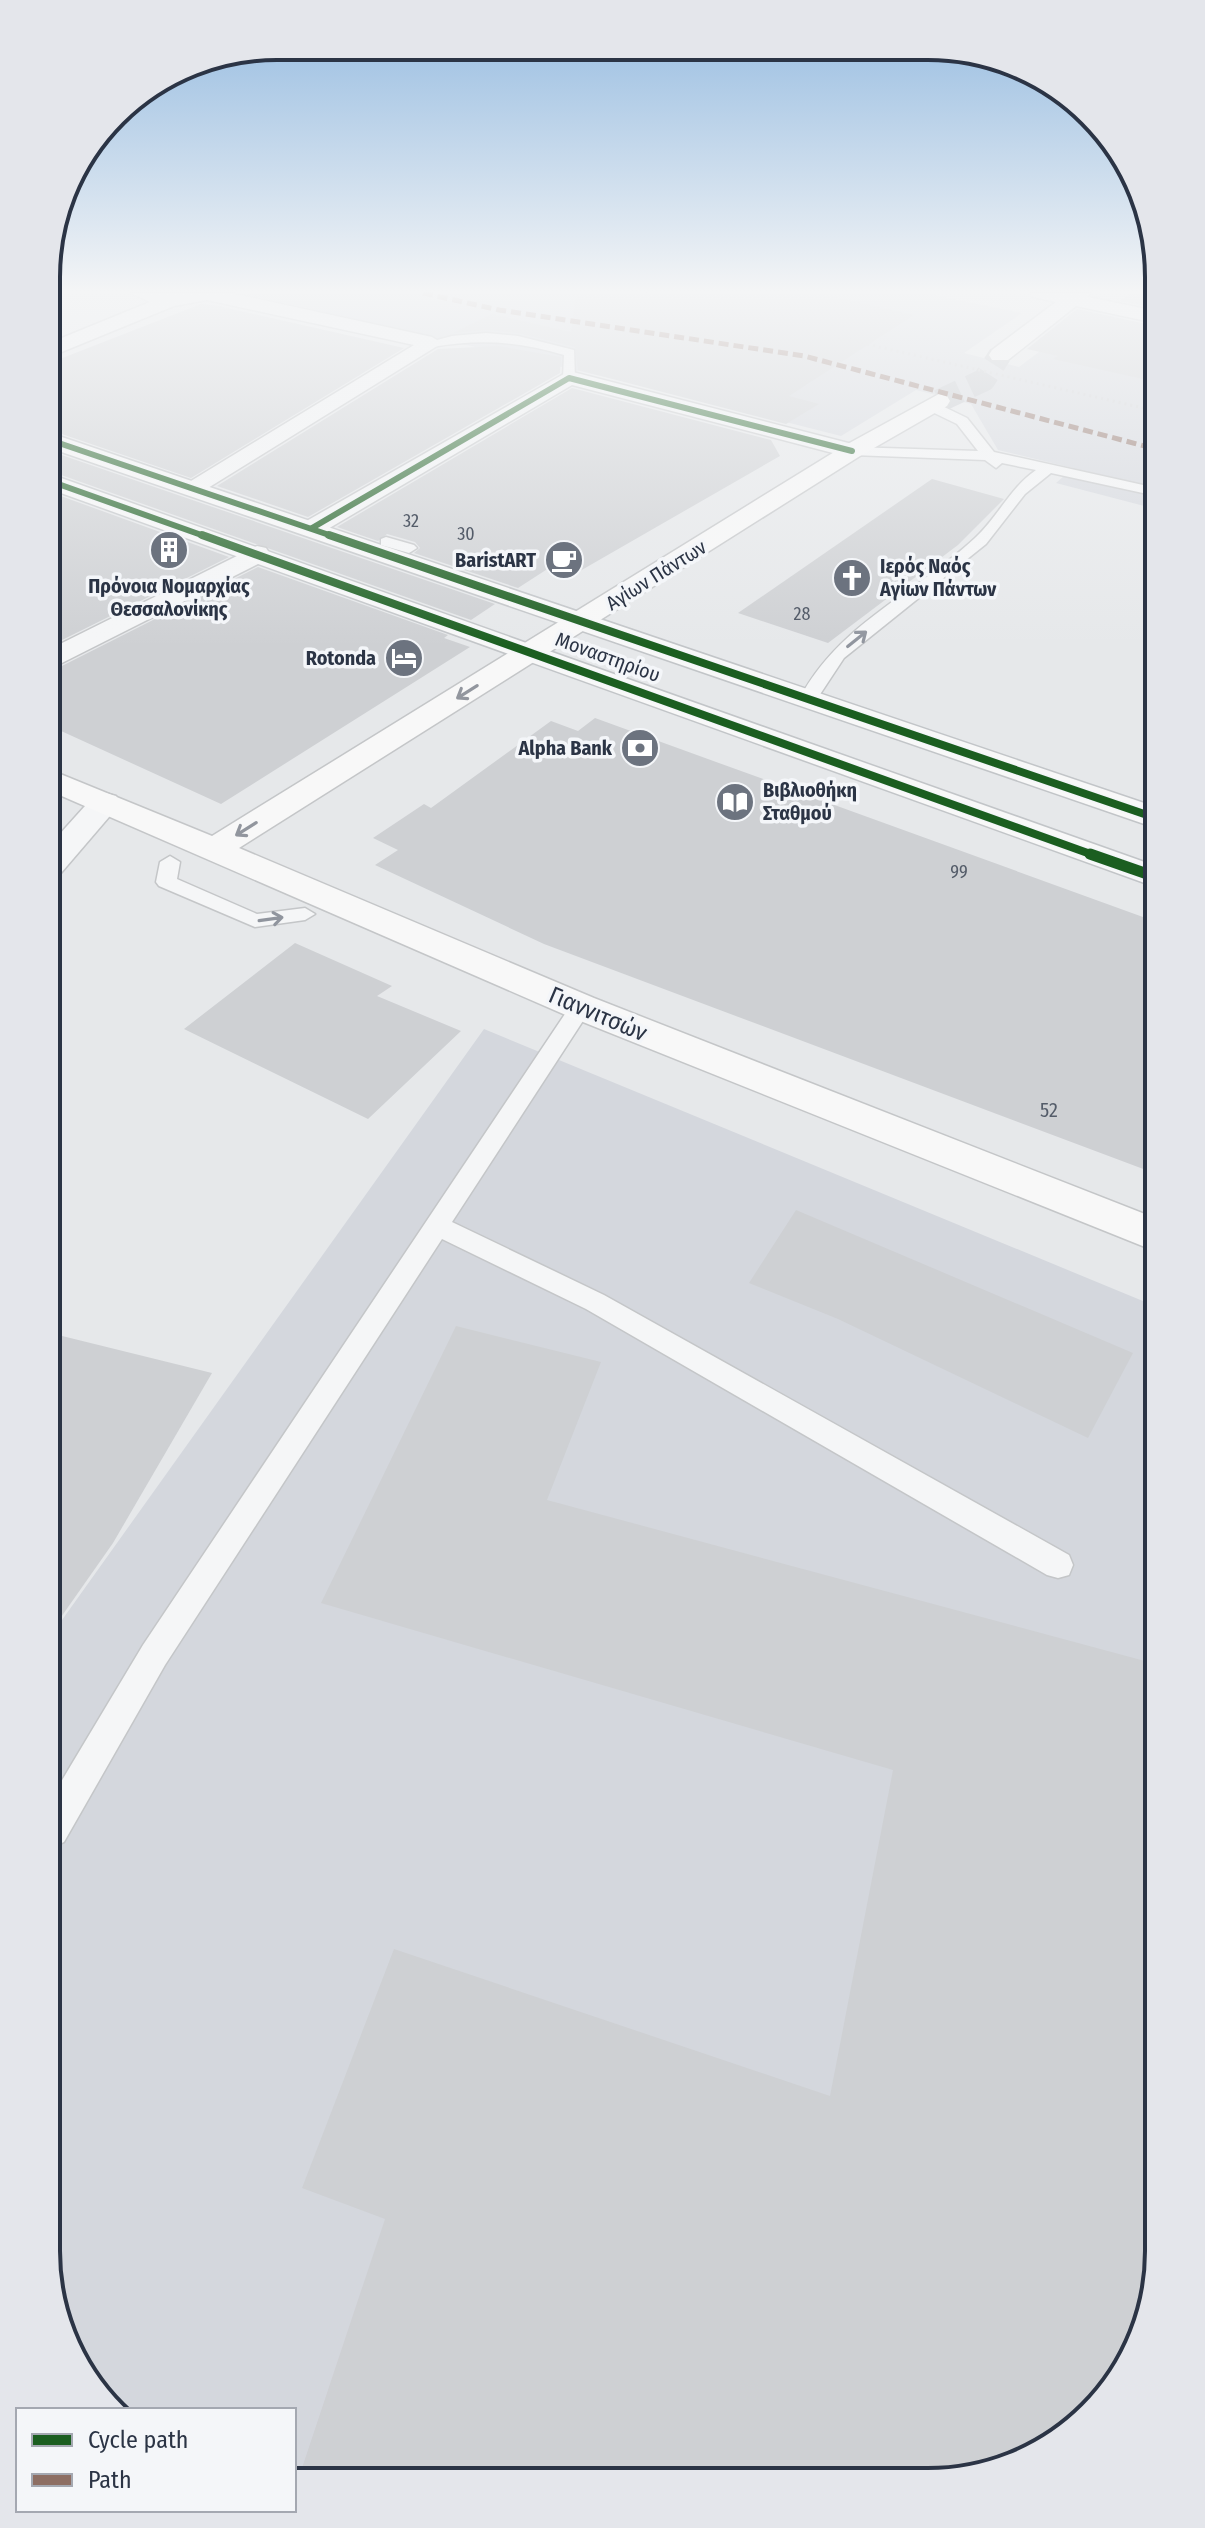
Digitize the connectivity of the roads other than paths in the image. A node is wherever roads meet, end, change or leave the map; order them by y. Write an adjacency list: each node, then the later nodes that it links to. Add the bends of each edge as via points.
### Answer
1 (322, 411): 11 (street)
2 (513, 411): 14 (street)
3 (697, 411): 7 (street)
4 (921, 411): 7 (main road, Αγίων Πάντων)
5 (947, 411): 8 (lane)
6 (60, 443): 11 (main road, Μοναστηρίου)
7 (852, 451): 8 (lane); 18 (main road, Αγίων Πάντων)
8 (991, 456): 9 (lane); 13 (lane)
9 (1051, 467): 12 (lane); 13 (lane)
10 (60, 485): 17 (main road, Μοναστηρίου)
11 (195, 489): 14 (main road, Μοναστηρίου)
12 (1145, 489)
13 (1016, 493): 21 (lane, one-way to 13, via 830,663 966,555 1007,513)
14 (312, 528): 18 (main road, Μοναστηρίου)
15 (386, 542): 16 (lane)
16 (409, 548)
17 (257, 554): 19 (main road, Μοναστηρίου); 20 (street)
18 (584, 620): 19 (main road, Αγίων Πάντων); 21 (main road, Μοναστηρίου)
19 (534, 652): 25 (main road, Αγίων Πάντων, one-way to 25); 28 (main road, Μοναστηρίου)
20 (60, 655)
21 (809, 698): 24 (main road, Μοναστηρίου)
22 (60, 783): 23 (main road, Γιαννιτσών)
23 (105, 803): 25 (main road, Γιαννιτσών); 26 (street)
24 (1145, 814)
25 (211, 851): 30 (main road, Γιαννιτσών)
26 (60, 854)
27 (170, 862): 29 (lane, one-way to 29, via 166,882 255,921)
28 (1145, 873)
29 (305, 914)
30 (581, 1007): 31 (lane); 32 (main road, Γιαννιτσών)
31 (437, 1226): 33 (lane, via 595,1302); 34 (lane, via 154,1655)
32 (1145, 1231)
33 (1058, 1565)
34 (60, 1816)

